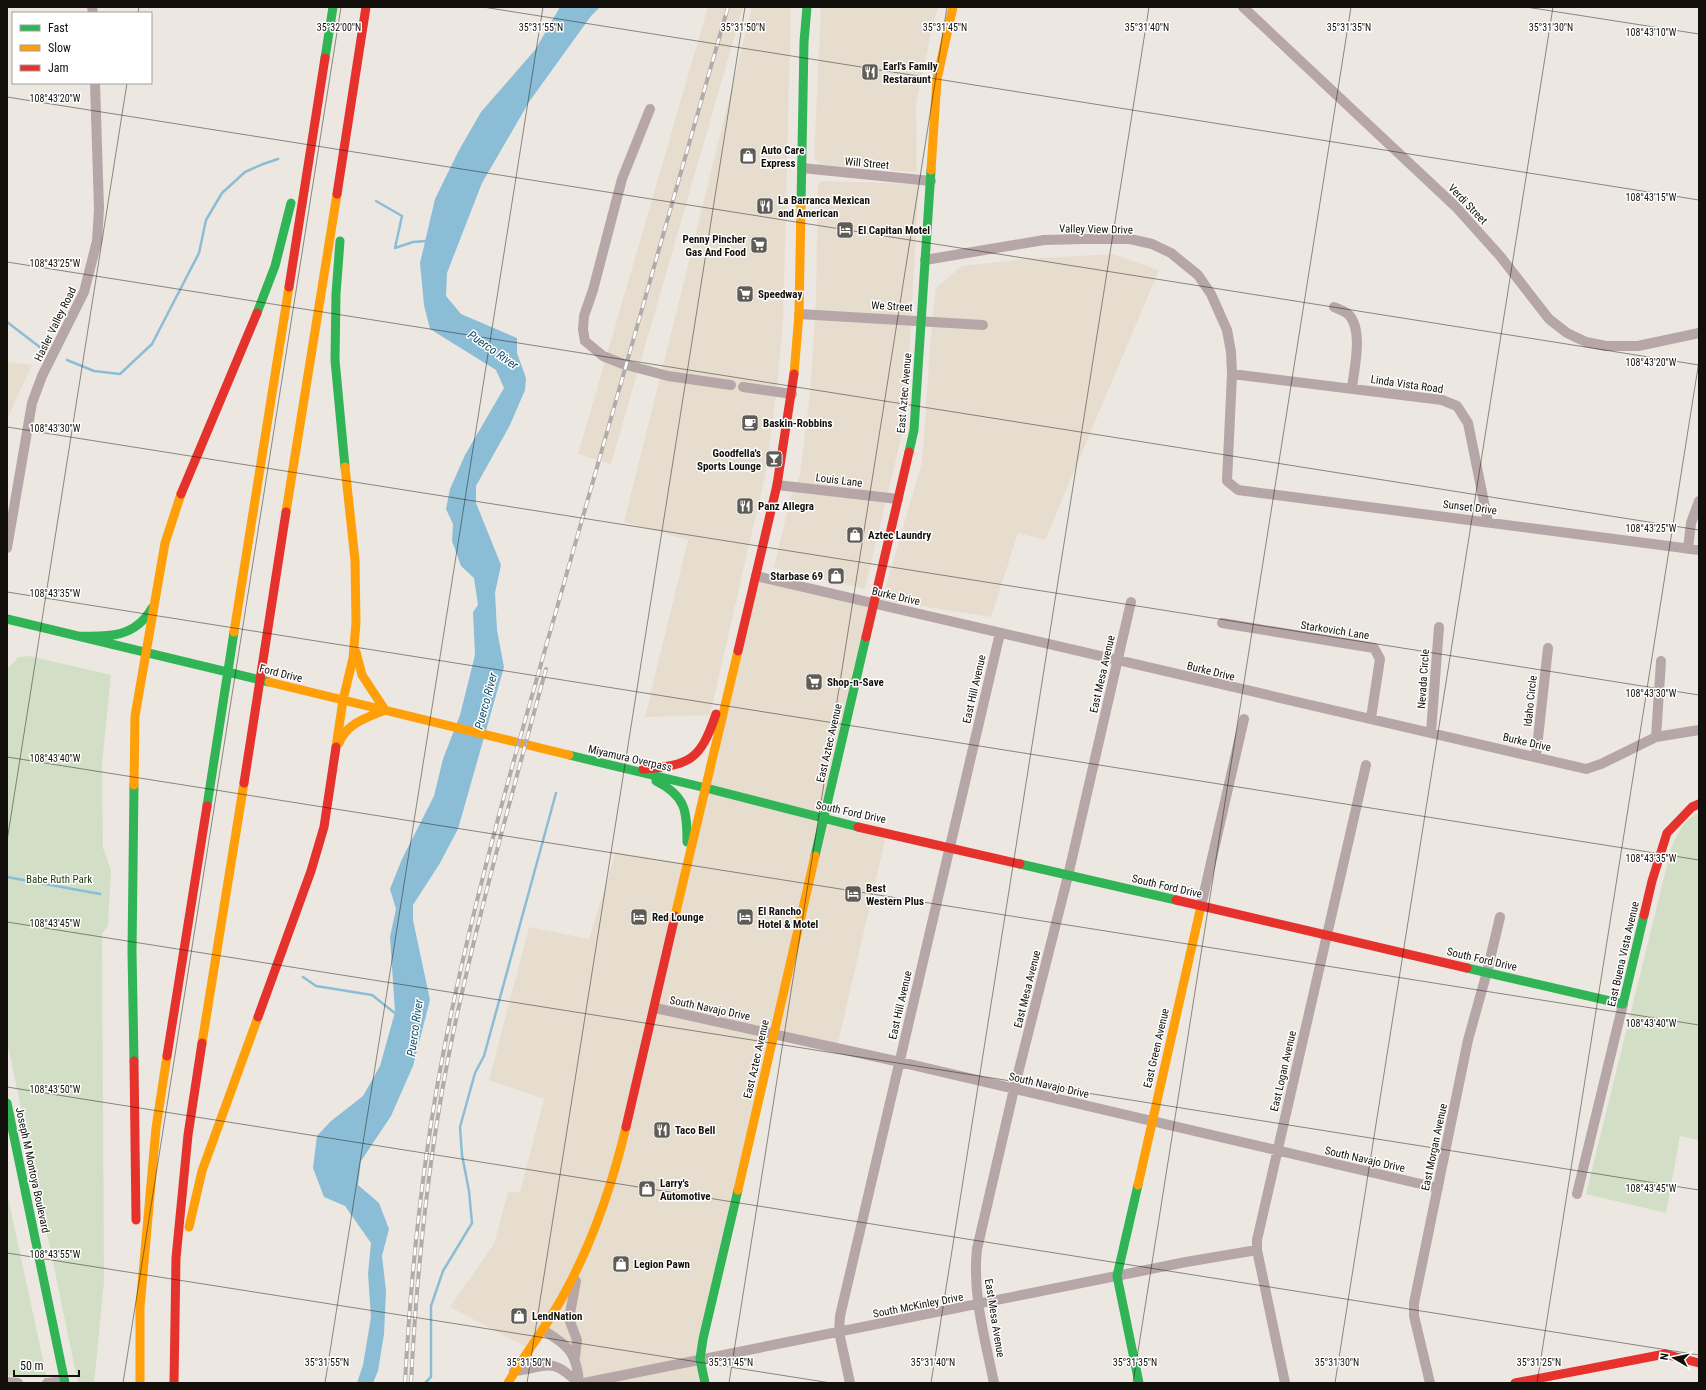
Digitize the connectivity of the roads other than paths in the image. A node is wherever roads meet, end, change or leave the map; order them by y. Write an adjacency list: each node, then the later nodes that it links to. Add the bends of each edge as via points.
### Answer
1 (333, 7): 6 (main road)
2 (366, 7): 8 (main road)
3 (807, 7): 10 (main road)
4 (953, 7): 11 (main road, East Aztec Avenue, via 937,79)
5 (1243, 7): 17 (street, Verdi Street, via 1456,207 1500,256 1549,319 1567,333 1586,342 1606,346 1638,346)
6 (328, 34): 32 (main road, via 292,201 275,266 240,357 176,506 165,543); 95 (main road, via 156,1128 140,1307)
7 (95, 84): 28 (street, Hasler Valley Road, via 99,179 97,241 84,292 42,376 32,403)
8 (353, 94): 36 (main road, via 336,294 335,360 355,560); 90 (main road, via 188,1135 176,1258)
9 (650, 109): 19 (street, via 622,178 584,316 585,341 603,356 623,364 668,376)
10 (802, 168): 11 (street, Will Street); 14 (main road)
11 (931, 181): 12 (main road, East Aztec Avenue)
12 (925, 260): 15 (main road, East Aztec Avenue); 18 (street, Valley View Drive, via 1044,240 1105,238 1130,239 1152,244 1186,264 1198,275 1211,294 1228,330)
13 (1334, 307): 21 (street, via 1348,314 1354,324 1358,340)
14 (799, 314): 15 (street, We Street); 22 (main road)
15 (922, 320): 16 (street, We Street); 25 (main road, East Aztec Avenue, via 914,430)
16 (983, 325)
17 (1699, 333)
18 (1232, 374): 21 (street, Linda Vista Road); 24 (street, Valley View Drive, via 1227,481)
19 (731, 385)
20 (743, 386): 22 (street)
21 (1352, 388): 27 (street, Linda Vista Road, via 1442,400 1457,406 1468,423)
22 (792, 394): 23 (main road)
23 (778, 485): 25 (street, Louis Lane); 31 (main road)
24 (1238, 490): 27 (street, Sunset Drive)
25 (898, 499): 34 (main road, East Aztec Avenue)
26 (1699, 500): 29 (street, via 1691,523)
27 (1488, 522): 29 (street, Sunset Drive)
28 (7, 548)
29 (1688, 548): 30 (street, Sunset Drive)
30 (1699, 550)
31 (756, 576): 34 (street, Burke Drive); 39 (main road)
32 (154, 602): 41 (main road, via 146,618 130,632 103,637); 43 (main road)
33 (1130, 602): 44 (street, East Mesa Avenue)
34 (874, 603): 40 (street, Burke Drive); 60 (main road, East Aztec Avenue)
35 (7, 619): 41 (main road, Ford Drive)
36 (356, 623): 46 (main road, via 353,658); 47 (main road, via 357,665 370,690)
37 (1222, 623): 48 (street, Starkovich Lane, via 1374,648 1380,659)
38 (1439, 627): 51 (street, Nevada Circle)
39 (743, 631): 57 (main road, via 703,744 687,761 675,766); 58 (main road)
40 (1000, 633): 44 (street, Burke Drive); 61 (street, East Hill Avenue)
41 (77, 636): 43 (main road, Ford Drive)
42 (1548, 648): 54 (street, Idaho Circle)
43 (145, 652): 46 (main road, Ford Drive); 95 (main road, via 135,716 133,777 132,952)
44 (1117, 660): 48 (street, Burke Drive); 62 (street, East Mesa Avenue)
45 (1661, 661): 52 (street)
46 (343, 700): 47 (main road, Ford Drive); 55 (main road)
47 (385, 710): 53 (main road, Ford Drive); 55 (main road, via 349,725 341,734)
48 (1371, 718): 51 (street, Burke Drive)
49 (1244, 719): 64 (street, East Green Avenue)
50 (1699, 730): 52 (street, Burke Drive)
51 (1431, 732): 54 (street, Burke Drive)
52 (1656, 737): 54 (street, Burke Drive, via 1602,764 1586,769)
53 (549, 751): 57 (main road, Miyamura Overpass)
54 (1536, 756)
55 (333, 760): 78 (main road, via 324,827 311,871 202,1171)
56 (1366, 765): 66 (street, East Logan Avenue)
57 (629, 770): 58 (main road, Miyamura Overpass); 63 (main road, via 669,787 680,798 685,809 687,848)
58 (706, 788): 60 (main road, South Ford Drive); 63 (main road)
59 (1699, 804): 68 (main road, East Buena Vista Avenue, via 1692,807 1667,833 1652,881)
60 (824, 819): 61 (main road, South Ford Drive); 70 (main road, East Aztec Avenue)
61 (949, 848): 62 (main road, South Ford Drive); 71 (street, East Hill Avenue)
62 (1068, 876): 64 (main road, South Ford Drive); 72 (street, East Mesa Avenue)
63 (681, 894): 69 (main road)
64 (1201, 906): 66 (main road, South Ford Drive); 74 (main road, East Green Avenue)
65 (1500, 917): 67 (street, East Morgan Avenue)
66 (1327, 935): 67 (main road, South Ford Drive); 75 (street, East Logan Avenue)
67 (1487, 972): 68 (main road, South Ford Drive); 76 (street, East Morgan Avenue, via 1468,1040)
68 (1623, 1004): 77 (street, East Buena Vista Avenue)
69 (655, 1008): 70 (street, South Navajo Drive); 81 (main road, via 618,1159 596,1227)
70 (774, 1034): 71 (street, South Navajo Drive); 87 (main road, East Aztec Avenue)
71 (900, 1062): 72 (street, South Navajo Drive); 85 (street, East Hill Avenue, via 840,1316)
72 (1014, 1089): 74 (street, South Navajo Drive); 83 (street, East Mesa Avenue, via 978,1249 975,1267)
73 (7, 1103): 92 (main road, Joseph M Montoya Boulevard)
74 (1151, 1122): 75 (street, South Navajo Drive); 82 (main road, East Green Avenue)
75 (1277, 1150): 76 (street, South Navajo Drive); 79 (street, East Logan Avenue)
76 (1438, 1188): 105 (street, East Morgan Avenue, via 1414,1303 1414,1316)
77 (1577, 1194)
78 (188, 1235)
79 (1257, 1250): 82 (street, South McKinley Drive); 104 (street, East Logan Avenue)
80 (186, 1258): 90 (main road)
81 (578, 1267): 84 (main road); 86 (street, via 569,1320 577,1340)
82 (1117, 1276): 83 (street, South McKinley Drive); 103 (main road, East Green Avenue)
83 (978, 1305): 85 (street, South McKinley Drive); 102 (street, East Mesa Avenue)
84 (543, 1330): 86 (street, via 558,1339); 89 (main road)
85 (839, 1332): 87 (street, South McKinley Drive); 101 (street, East Hill Avenue)
86 (574, 1357): 98 (street)
87 (700, 1359): 99 (street, South McKinley Drive); 100 (main road, East Aztec Avenue)
88 (1699, 1363): 106 (main road, via 1665,1354)
89 (514, 1371): 97 (main road); 98 (street, via 551,1364 565,1370)
90 (174, 1373): 96 (main road)
91 (7, 1382): 93 (street)
92 (64, 1382): 94 (street)
93 (18, 1383)
94 (47, 1383)
95 (140, 1383)
96 (174, 1383)
97 (508, 1383)
98 (578, 1383)
99 (584, 1383)
100 (705, 1383)
101 (850, 1383)
102 (994, 1383)
103 (1140, 1383)
104 (1285, 1383)
105 (1430, 1383)
106 (1515, 1383)

